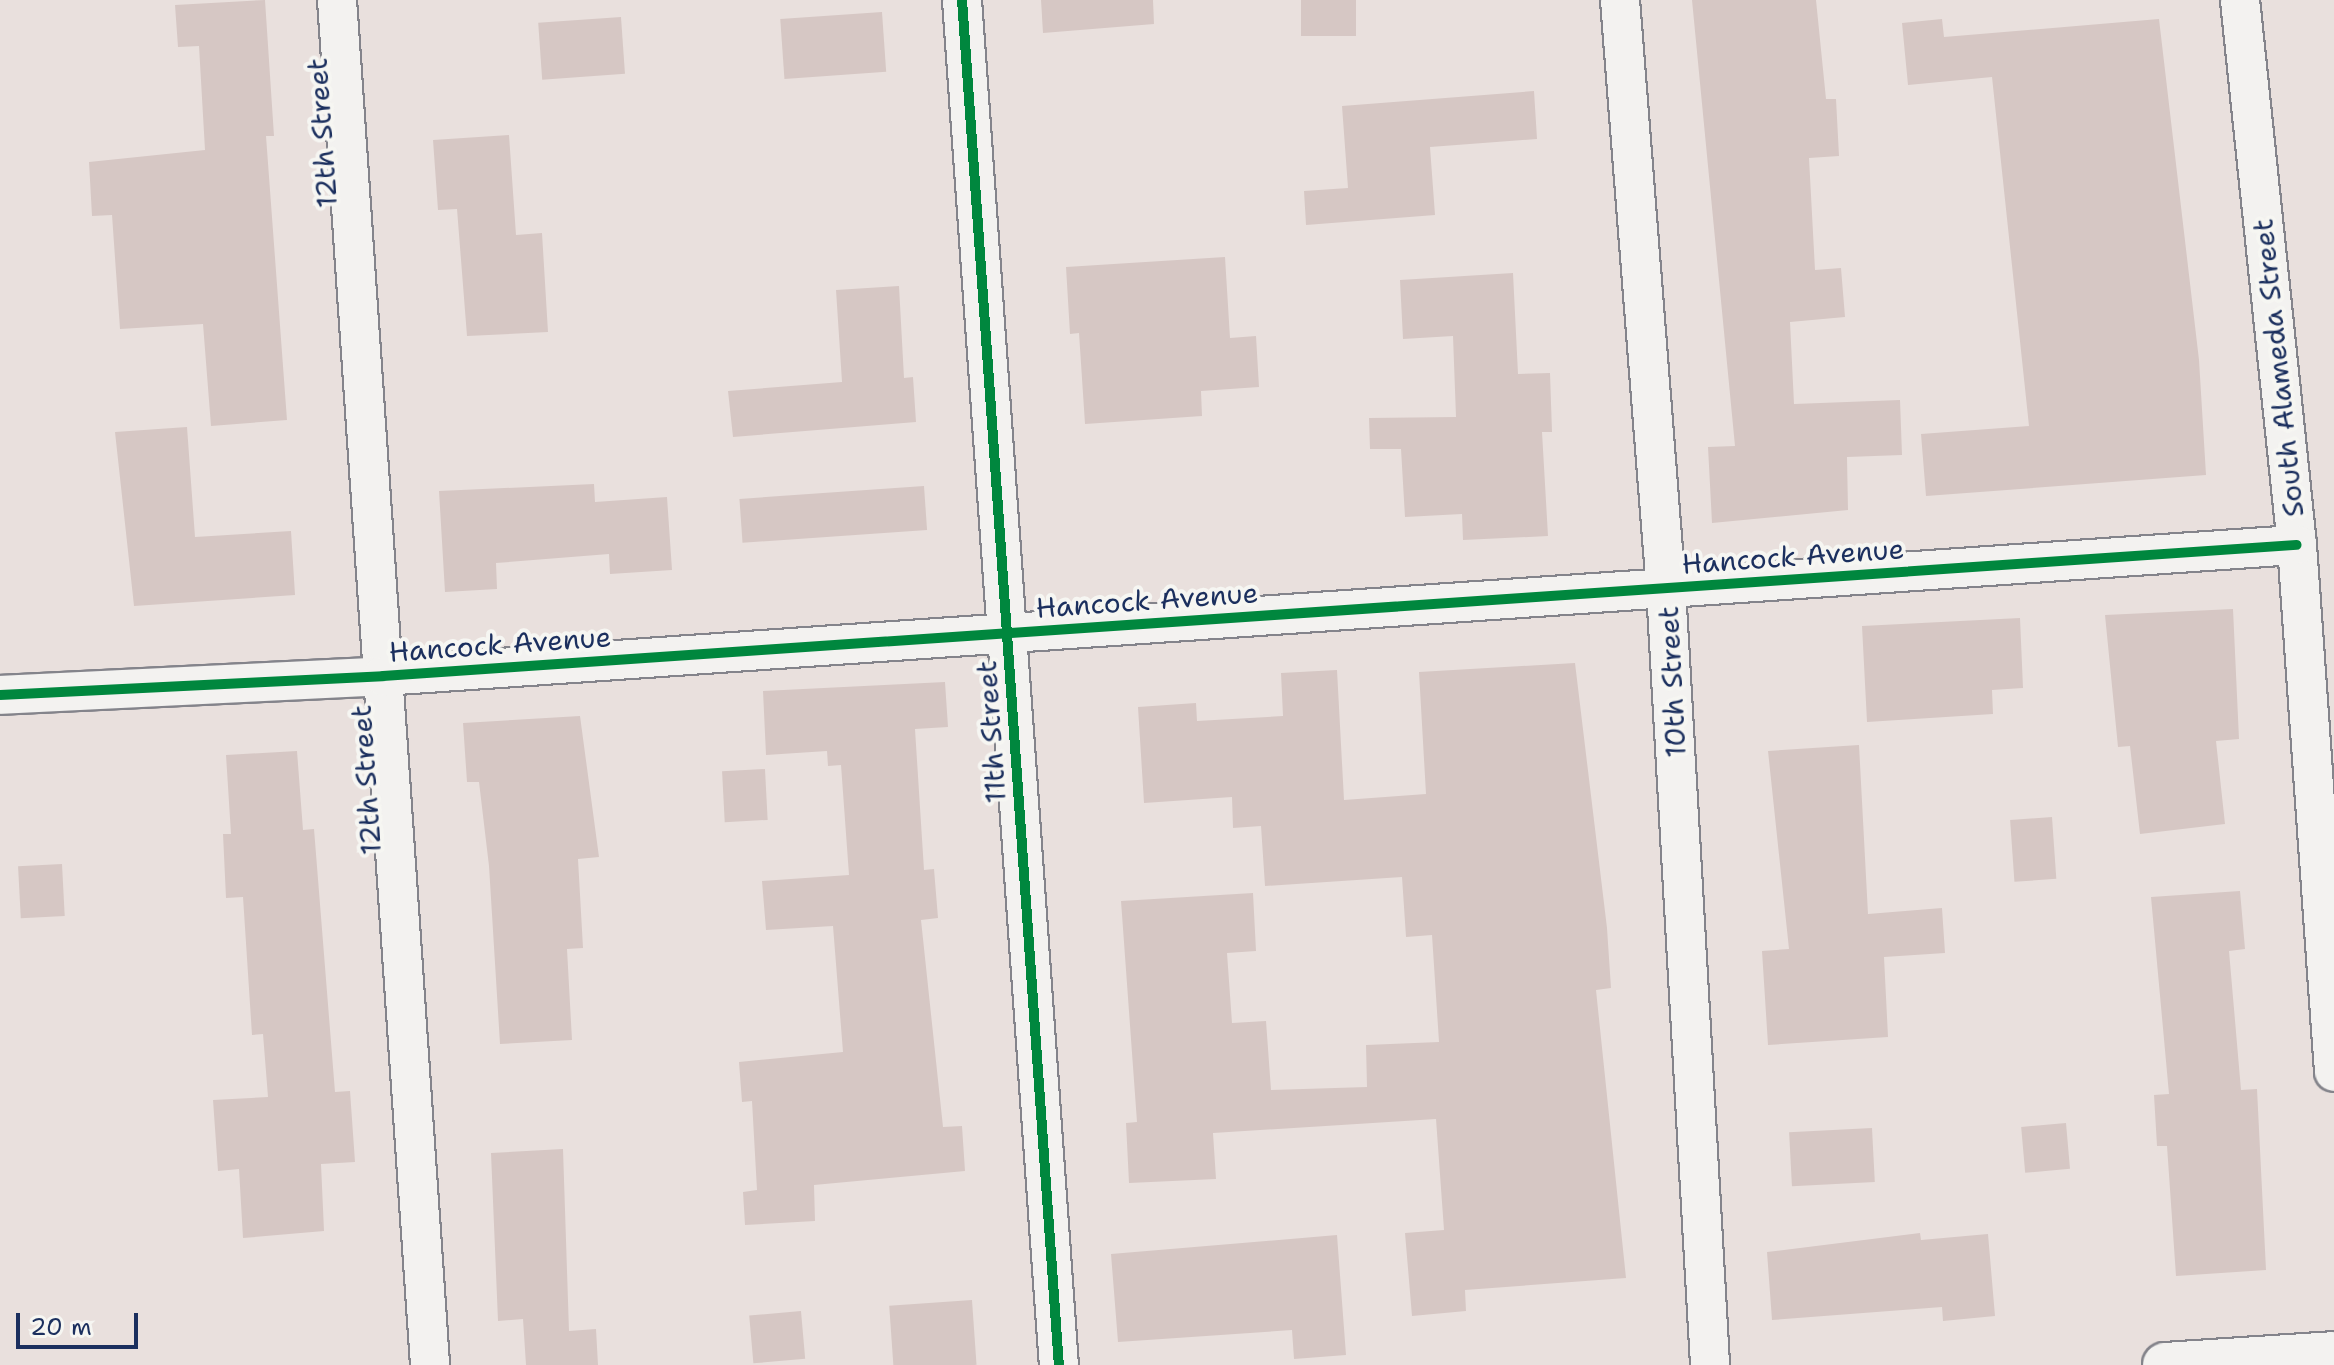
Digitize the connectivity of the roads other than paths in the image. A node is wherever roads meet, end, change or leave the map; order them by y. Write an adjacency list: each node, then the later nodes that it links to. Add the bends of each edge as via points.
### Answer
1 (337, 0): 8 (street, 12th Street)
2 (962, 0): 7 (street, 11th Street)
3 (1620, 0): 6 (street, 10th Street)
4 (2240, 0): 5 (street, South Alameda Street)
5 (2297, 545): 6 (street, Hancock Avenue); 10 (street, South Alameda Street)
6 (1666, 589): 7 (street, Hancock Avenue); 15 (street, 10th Street)
7 (1009, 634): 8 (street, Hancock Avenue); 14 (street, 11th Street)
8 (383, 676): 9 (street, Hancock Avenue); 13 (street, 12th Street)
9 (0, 695)
10 (2323, 771): 11 (street, South Alameda Street)
11 (2334, 1072)
12 (2334, 1354): 16 (street)
13 (430, 1365)
14 (1059, 1365)
15 (1710, 1365)
16 (2165, 1365)

